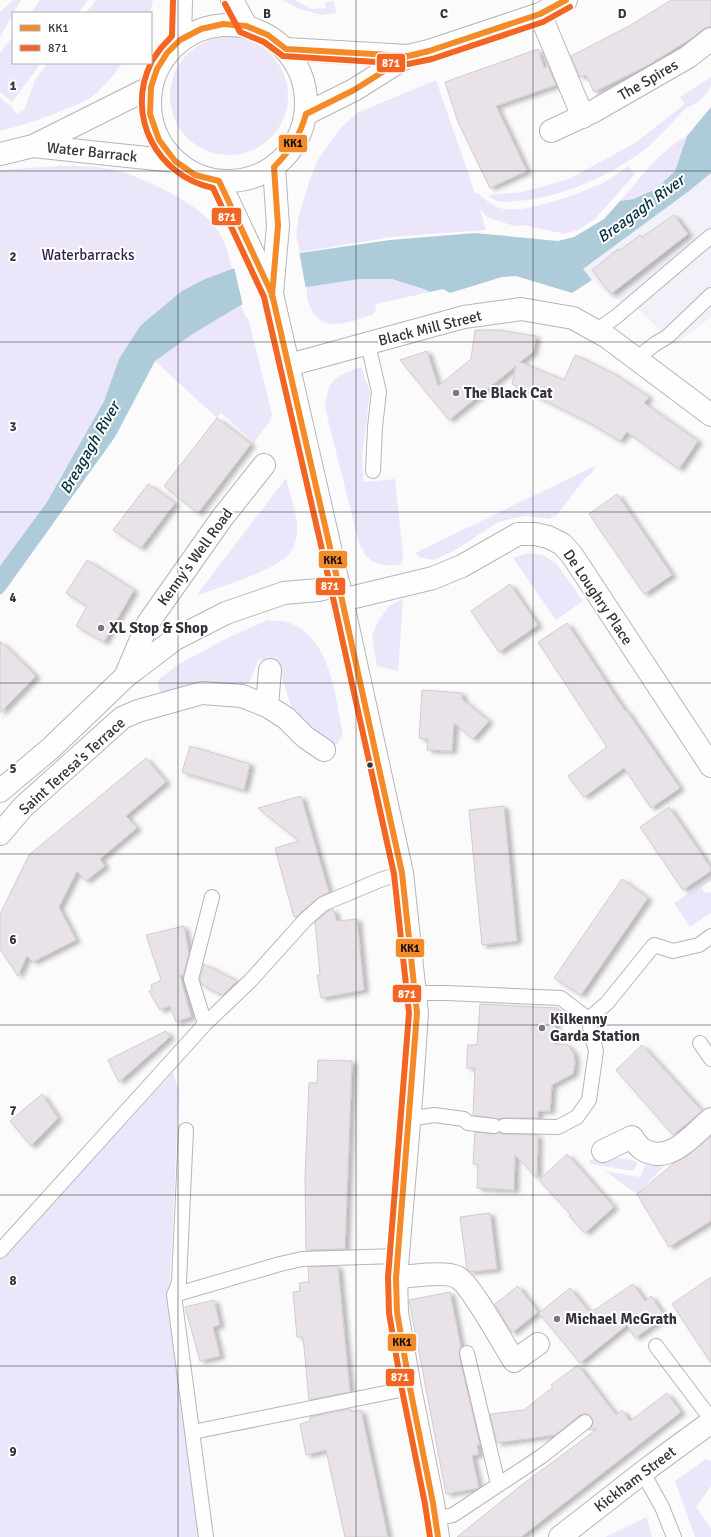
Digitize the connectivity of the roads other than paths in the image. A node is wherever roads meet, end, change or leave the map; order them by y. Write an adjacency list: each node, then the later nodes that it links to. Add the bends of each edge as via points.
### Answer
1 (181, 0): 7 (street)
2 (232, 0): 5 (street)
3 (566, 0): 4 (street)
4 (540, 14): 9 (street); 12 (street)
5 (246, 26): 7 (street, via 223,24 201,29); 8 (street, via 268,34)
6 (711, 39): 12 (street, The Spires, via 688,57)
7 (180, 40): 10 (street, via 167,53 157,69)
8 (286, 49): 9 (street); 11 (street, via 299,68 304,83)
9 (408, 56): 11 (street, via 354,90)
10 (151, 87): 14 (street, Water Barrack); 16 (street, via 150,114 159,140)
11 (306, 114): 17 (street, via 300,134 289,152)
12 (583, 117): 13 (street, The Spires)
13 (551, 131)
14 (33, 146): 15 (street, Water Barrack); 16 (street, Water Barrack)
15 (0, 154)
16 (175, 161): 18 (street, via 195,175)
17 (274, 167): 18 (street, via 238,181); 21 (street, via 278,239)
18 (218, 181): 21 (street)
19 (711, 236): 22 (lane)
20 (711, 295): 24 (lane, via 667,337)
21 (274, 303): 25 (street)
22 (596, 331): 23 (street, Black Mill Street, via 573,318 521,309 464,317); 24 (street, Black Mill Street)
23 (368, 344): 25 (street, Black Mill Street); 28 (lane, via 379,392)
24 (636, 359): 26 (street, Black Mill Street)
25 (289, 365): 29 (street)
26 (711, 414)
27 (264, 465): 31 (street, Kenny's Well Road, via 222,518 148,623)
28 (373, 471)
29 (340, 592): 31 (street, Kenny's Well Road, via 318,590 284,593 226,614 175,640); 34 (street, De Loughry Place, via 433,578 462,566 518,534 548,537 562,544 572,555); 37 (street)
30 (270, 670): 32 (street)
31 (125, 677): 35 (street, Kenny's Well Road, via 52,748)
32 (266, 706): 33 (street, Saint Teresa's Terrace, via 286,718 305,737); 36 (street, Saint Teresa's Terrace, via 242,696 202,693 122,718 23,807)
33 (324, 750)
34 (711, 766)
35 (0, 791)
36 (0, 834)
37 (402, 873): 40 (street); 42 (lane, via 323,904)
38 (212, 897): 42 (lane, via 191,979)
39 (711, 936): 41 (lane, via 699,945 673,951 654,945 607,1003)
40 (415, 993): 41 (lane, via 562,998); 45 (street, via 417,1013)
41 (588, 1019): 45 (lane, via 596,1051 589,1100 577,1117 558,1127 499,1126 468,1123 464,1119 434,1115)
42 (205, 1024): 49 (lane)
43 (700, 1043): 44 (lane)
44 (711, 1059)
45 (409, 1119): 50 (street)
46 (711, 1119): 48 (street, via 677,1148 667,1153 653,1154 641,1148 632,1136)
47 (186, 1130): 52 (lane, via 179,1282)
48 (603, 1151)
49 (0, 1251)
50 (398, 1256): 51 (street); 52 (lane, via 302,1259)
51 (396, 1278): 53 (street, via 416,1274 455,1276 462,1279 514,1361); 56 (street, via 397,1312)
52 (174, 1295): 59 (lane)
53 (538, 1344)
54 (656, 1346): 57 (lane)
55 (467, 1353): 61 (lane)
56 (410, 1388): 59 (lane); 62 (street)
57 (711, 1421): 60 (street, Kickham Street)
58 (585, 1422): 61 (lane, via 542,1456)
59 (193, 1432): 63 (lane)
60 (643, 1473): 64 (street, Kickham Street); 65 (lane, via 662,1507)
61 (498, 1484): 62 (lane)
62 (436, 1528)
63 (206, 1537)
64 (560, 1537)
65 (674, 1537)

